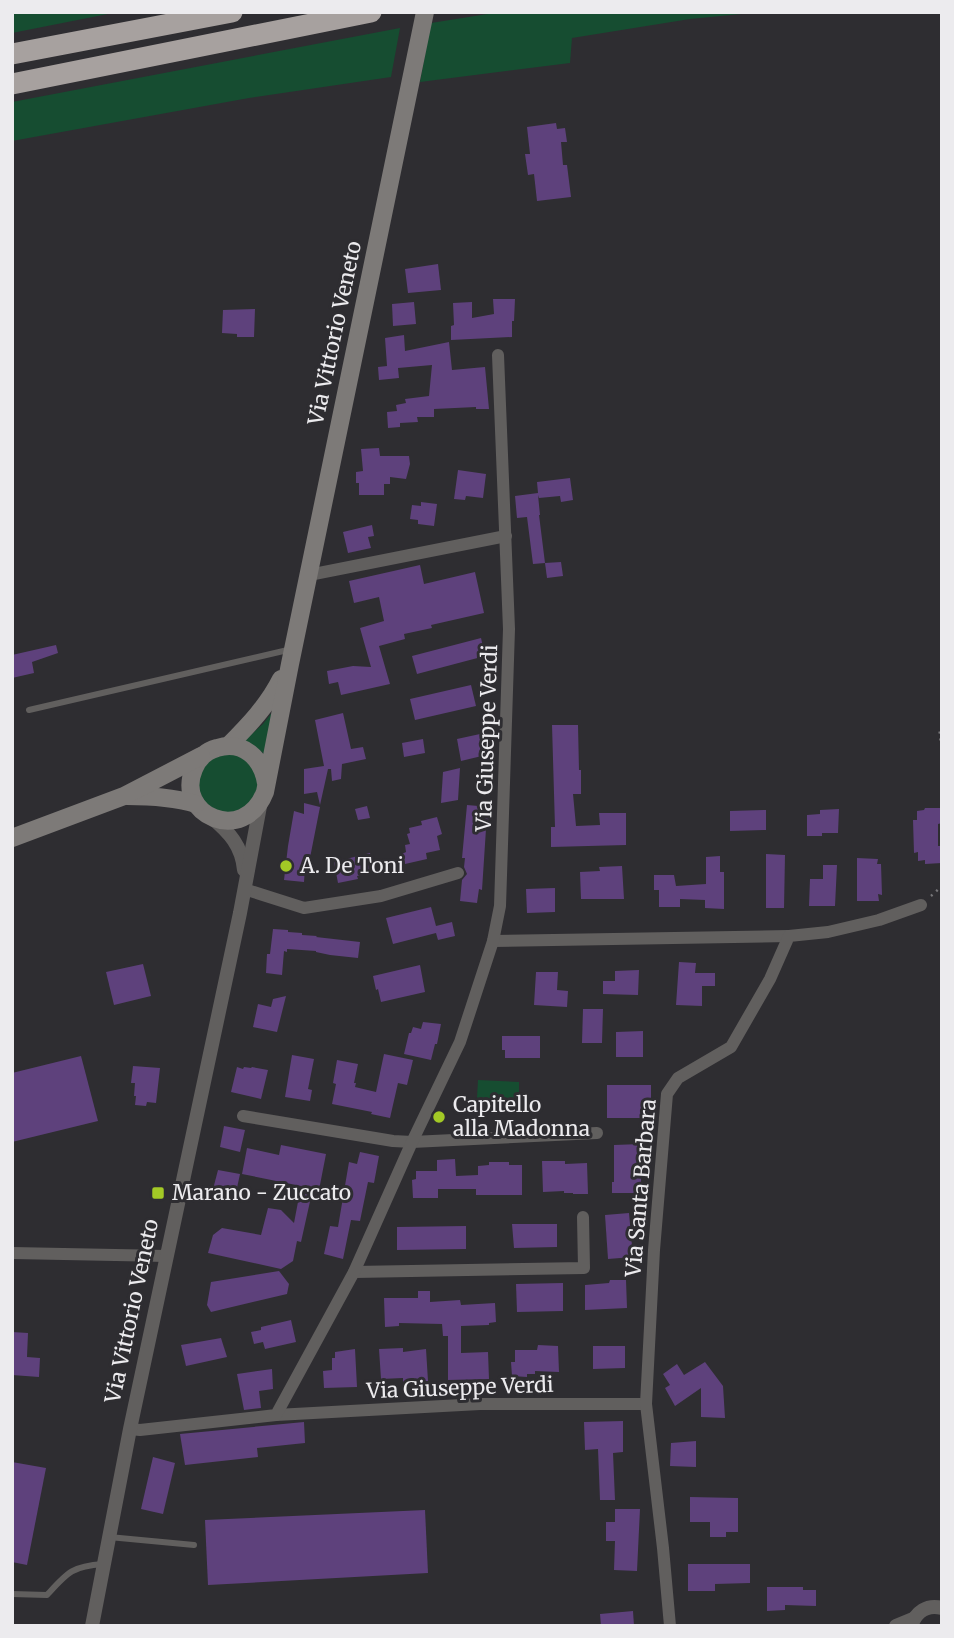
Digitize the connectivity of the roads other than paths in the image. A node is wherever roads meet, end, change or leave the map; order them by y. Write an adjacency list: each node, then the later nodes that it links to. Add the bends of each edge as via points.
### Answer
1 (232, 12): 4 (highway)
2 (371, 12): 5 (highway)
3 (425, 12): 8 (main road, Via Vittorio Veneto)
4 (12, 54)
5 (12, 84)
6 (498, 355): 7 (street, Via Giuseppe Verdi)
7 (506, 536): 8 (street); 23 (street, Via Giuseppe Verdi, via 509,643 500,906)
8 (309, 575): 9 (main road, Via Vittorio Veneto)
9 (292, 656): 10 (lane); 11 (main road, Via Vittorio Veneto, via 273,696); 13 (main road, Via Vittorio Veneto)
10 (29, 710)
11 (228, 746): 12 (main road, Via Vittorio Veneto); 13 (main road, via 255,756)
12 (204, 754): 14 (main road, Via Vittorio Veneto); 16 (main road, via 190,783)
13 (266, 783): 15 (main road, Via Vittorio Veneto)
14 (124, 796): 16 (main road); 18 (main road)
15 (261, 801): 17 (main road, via 234,821); 20 (street, Via Vittorio Veneto)
16 (197, 804): 17 (main road, Via Vittorio Veneto)
17 (211, 817): 20 (street, Via Vittorio Veneto, via 237,844)
18 (12, 838)
19 (458, 873): 20 (street, via 381,896 304,908)
20 (245, 886): 29 (street, Via Vittorio Veneto)
21 (921, 905): 22 (street, via 828,932)
22 (789, 936): 23 (street); 31 (street, Via Santa Barbara, via 731,1047 678,1078 667,1094)
23 (493, 941): 26 (street, Via Giuseppe Verdi, via 460,1042)
24 (243, 1116): 26 (street)
25 (597, 1133): 26 (street)
26 (412, 1142): 30 (street, Via Giuseppe Verdi)
27 (583, 1217): 30 (street, via 584,1268)
28 (12, 1253): 29 (street)
29 (167, 1256): 33 (street, Via Vittorio Veneto)
30 (354, 1272): 32 (street, Via Giuseppe Verdi, via 334,1317)
31 (646, 1404): 32 (street, Via Giuseppe Verdi, via 480,1404); 41 (street, Via Santa Barbara)
32 (276, 1415): 33 (street, Via Giuseppe Verdi)
33 (130, 1429): 34 (street, Via Vittorio Veneto)
34 (109, 1537): 35 (lane); 36 (street, Via Vittorio Veneto)
35 (194, 1545)
36 (103, 1564): 37 (lane, via 78,1567 47,1595); 40 (street, Via Vittorio Veneto)
37 (12, 1594)
38 (942, 1608): 39 (street, via 927,1608)
39 (912, 1623): 42 (street)
40 (92, 1626)
41 (670, 1626)
42 (896, 1626)

